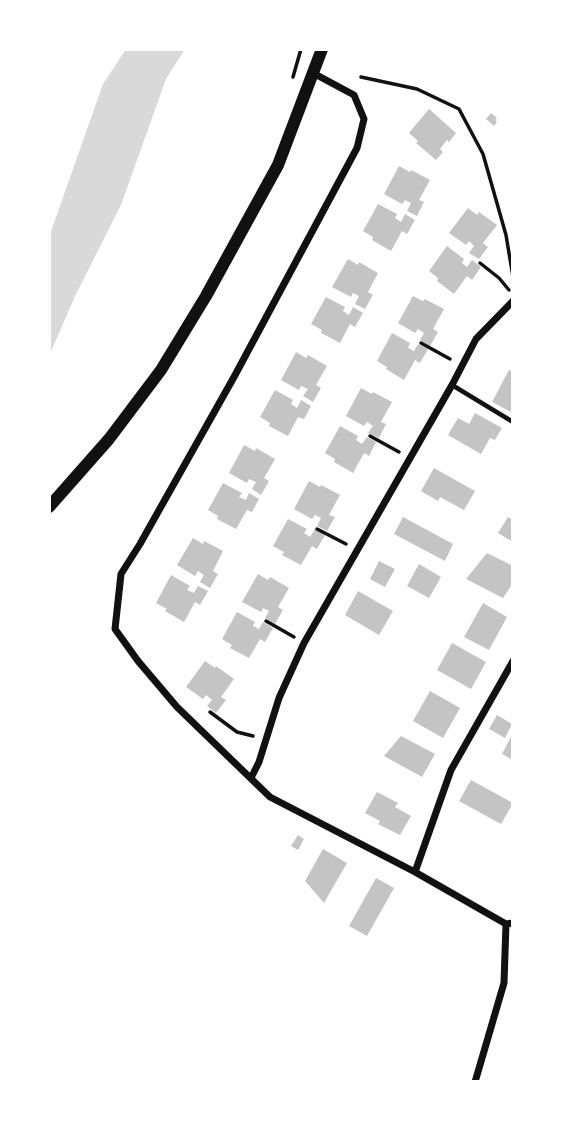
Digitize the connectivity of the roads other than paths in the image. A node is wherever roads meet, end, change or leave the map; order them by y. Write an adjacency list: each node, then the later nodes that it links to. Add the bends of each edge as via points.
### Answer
1 (322, 49): 2 (street)
2 (313, 73): 6 (street, via 278,165 161,370); 8 (street, via 354,95 364,119 357,148 121,574 115,629 177,707)
3 (513, 301): 4 (street, via 477,339)
4 (452, 385): 5 (lane); 8 (street, via 304,643)
5 (513, 422)
6 (49, 507)
7 (513, 661): 9 (street, via 451,770)
8 (251, 778): 9 (street, via 270,797)
9 (415, 872): 10 (street)
10 (510, 924): 11 (street, via 504,983)
11 (475, 1082)

